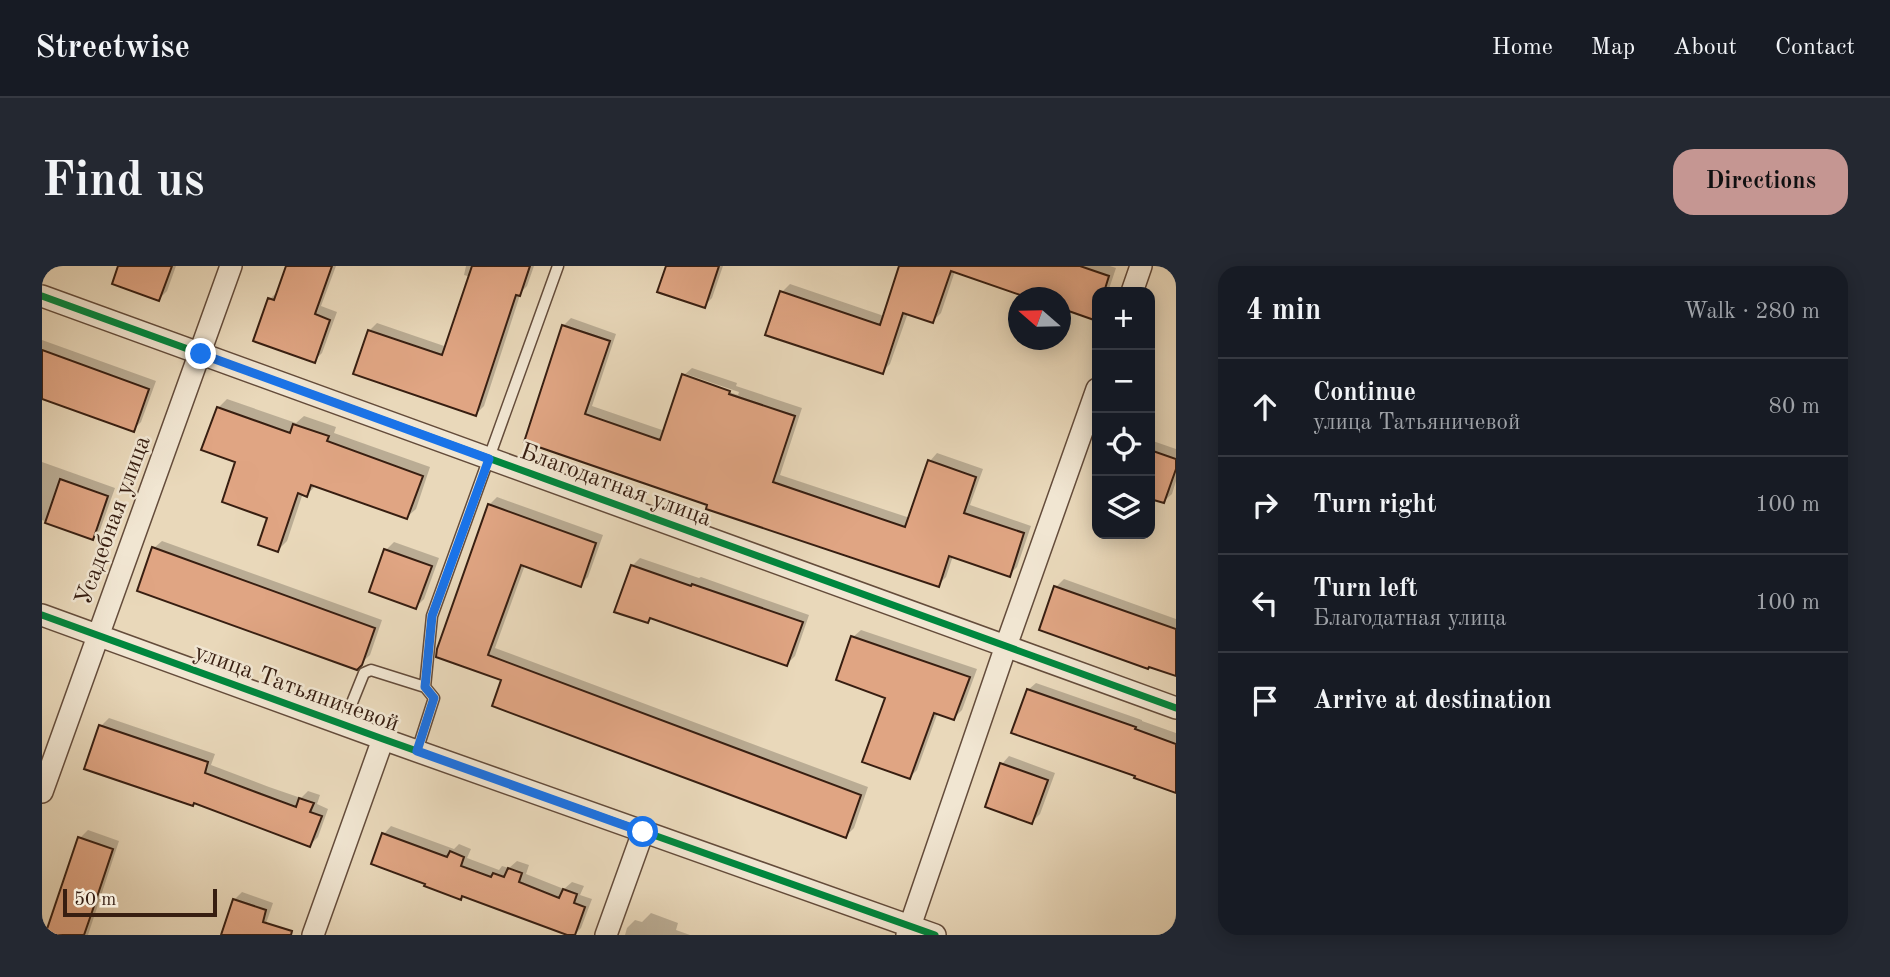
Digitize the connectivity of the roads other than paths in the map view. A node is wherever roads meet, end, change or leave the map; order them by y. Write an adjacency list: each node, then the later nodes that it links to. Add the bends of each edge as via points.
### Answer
1 (231, 266): 6 (street, Усадебная улица)
2 (558, 266): 8 (lane)
3 (1141, 266): 4 (street)
4 (1134, 287)
5 (42, 296): 6 (street, Благодатная улица)
6 (201, 354): 8 (street, Благодатная улица); 10 (street, Усадебная улица)
7 (1092, 403): 11 (street)
8 (489, 459): 11 (street, Благодатная улица); 12 (lane, via 432,616)
9 (42, 615): 10 (street, улица Татьяничевой)
10 (99, 634): 14 (street, улица Татьяничевой); 17 (street, Усадебная улица)
11 (1006, 646): 13 (street, Благодатная улица); 19 (street)
12 (425, 687): 14 (lane, via 371,670 363,673); 16 (lane, via 434,698)
13 (1176, 708)
14 (343, 724): 15 (street, улица Татьяничевой)
15 (383, 739): 16 (street, улица Татьяничевой); 20 (street)
16 (417, 751): 18 (street, улица Татьяничевой)
17 (42, 792)
18 (643, 832): 19 (street, улица Татьяничевой); 21 (street)
19 (908, 931): 22 (street, улица Татьяничевой)
20 (313, 935)
21 (606, 935)
22 (935, 935)

